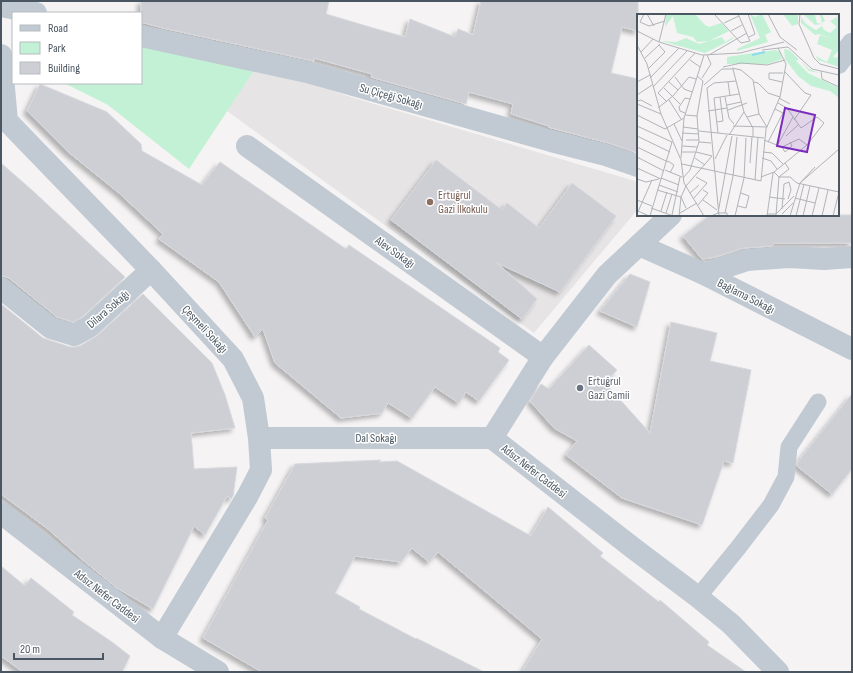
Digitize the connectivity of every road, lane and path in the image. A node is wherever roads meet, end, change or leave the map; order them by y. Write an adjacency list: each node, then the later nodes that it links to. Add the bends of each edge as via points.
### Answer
1 (1, 6): 2 (street)
2 (31, 12)
3 (142, 36): 9 (street, Su Çiçeği Sokağı, via 306,72)
4 (852, 44): 6 (street)
5 (1, 55): 7 (street, Çeşmeli Sokağı)
6 (839, 62)
7 (4, 123): 13 (street, Çeşmeli Sokağı)
8 (247, 146): 17 (street, Alev Sokağı)
9 (637, 166)
10 (669, 216): 11 (street, Adsız Nefer Caddesi)
11 (639, 245): 14 (street, Bağlama Sokağı); 17 (street, Adsız Nefer Caddesi, via 607,275)
12 (852, 257): 14 (street, via 748,260)
13 (151, 270): 15 (street, Dilara Sokağı, via 89,328 74,335 51,328); 19 (street, Çeşmeli Sokağı, via 233,359 253,398)
14 (704, 274): 16 (street, Bağlama Sokağı)
15 (1, 288)
16 (852, 349)
17 (543, 357): 20 (street, Adsız Nefer Caddesi)
18 (818, 402): 22 (lane, via 789,447 786,477 771,505)
19 (260, 438): 20 (street, Dal Sokağı); 23 (street, Çeşmeli Sokağı, via 261,470)
20 (492, 438): 22 (street, Adsız Nefer Caddesi)
21 (1, 513): 23 (street, Adsız Nefer Caddesi)
22 (698, 597): 25 (street, Adsız Nefer Caddesi, via 731,624)
23 (162, 638): 24 (street, Adsız Nefer Caddesi)
24 (218, 672)
25 (778, 672)

